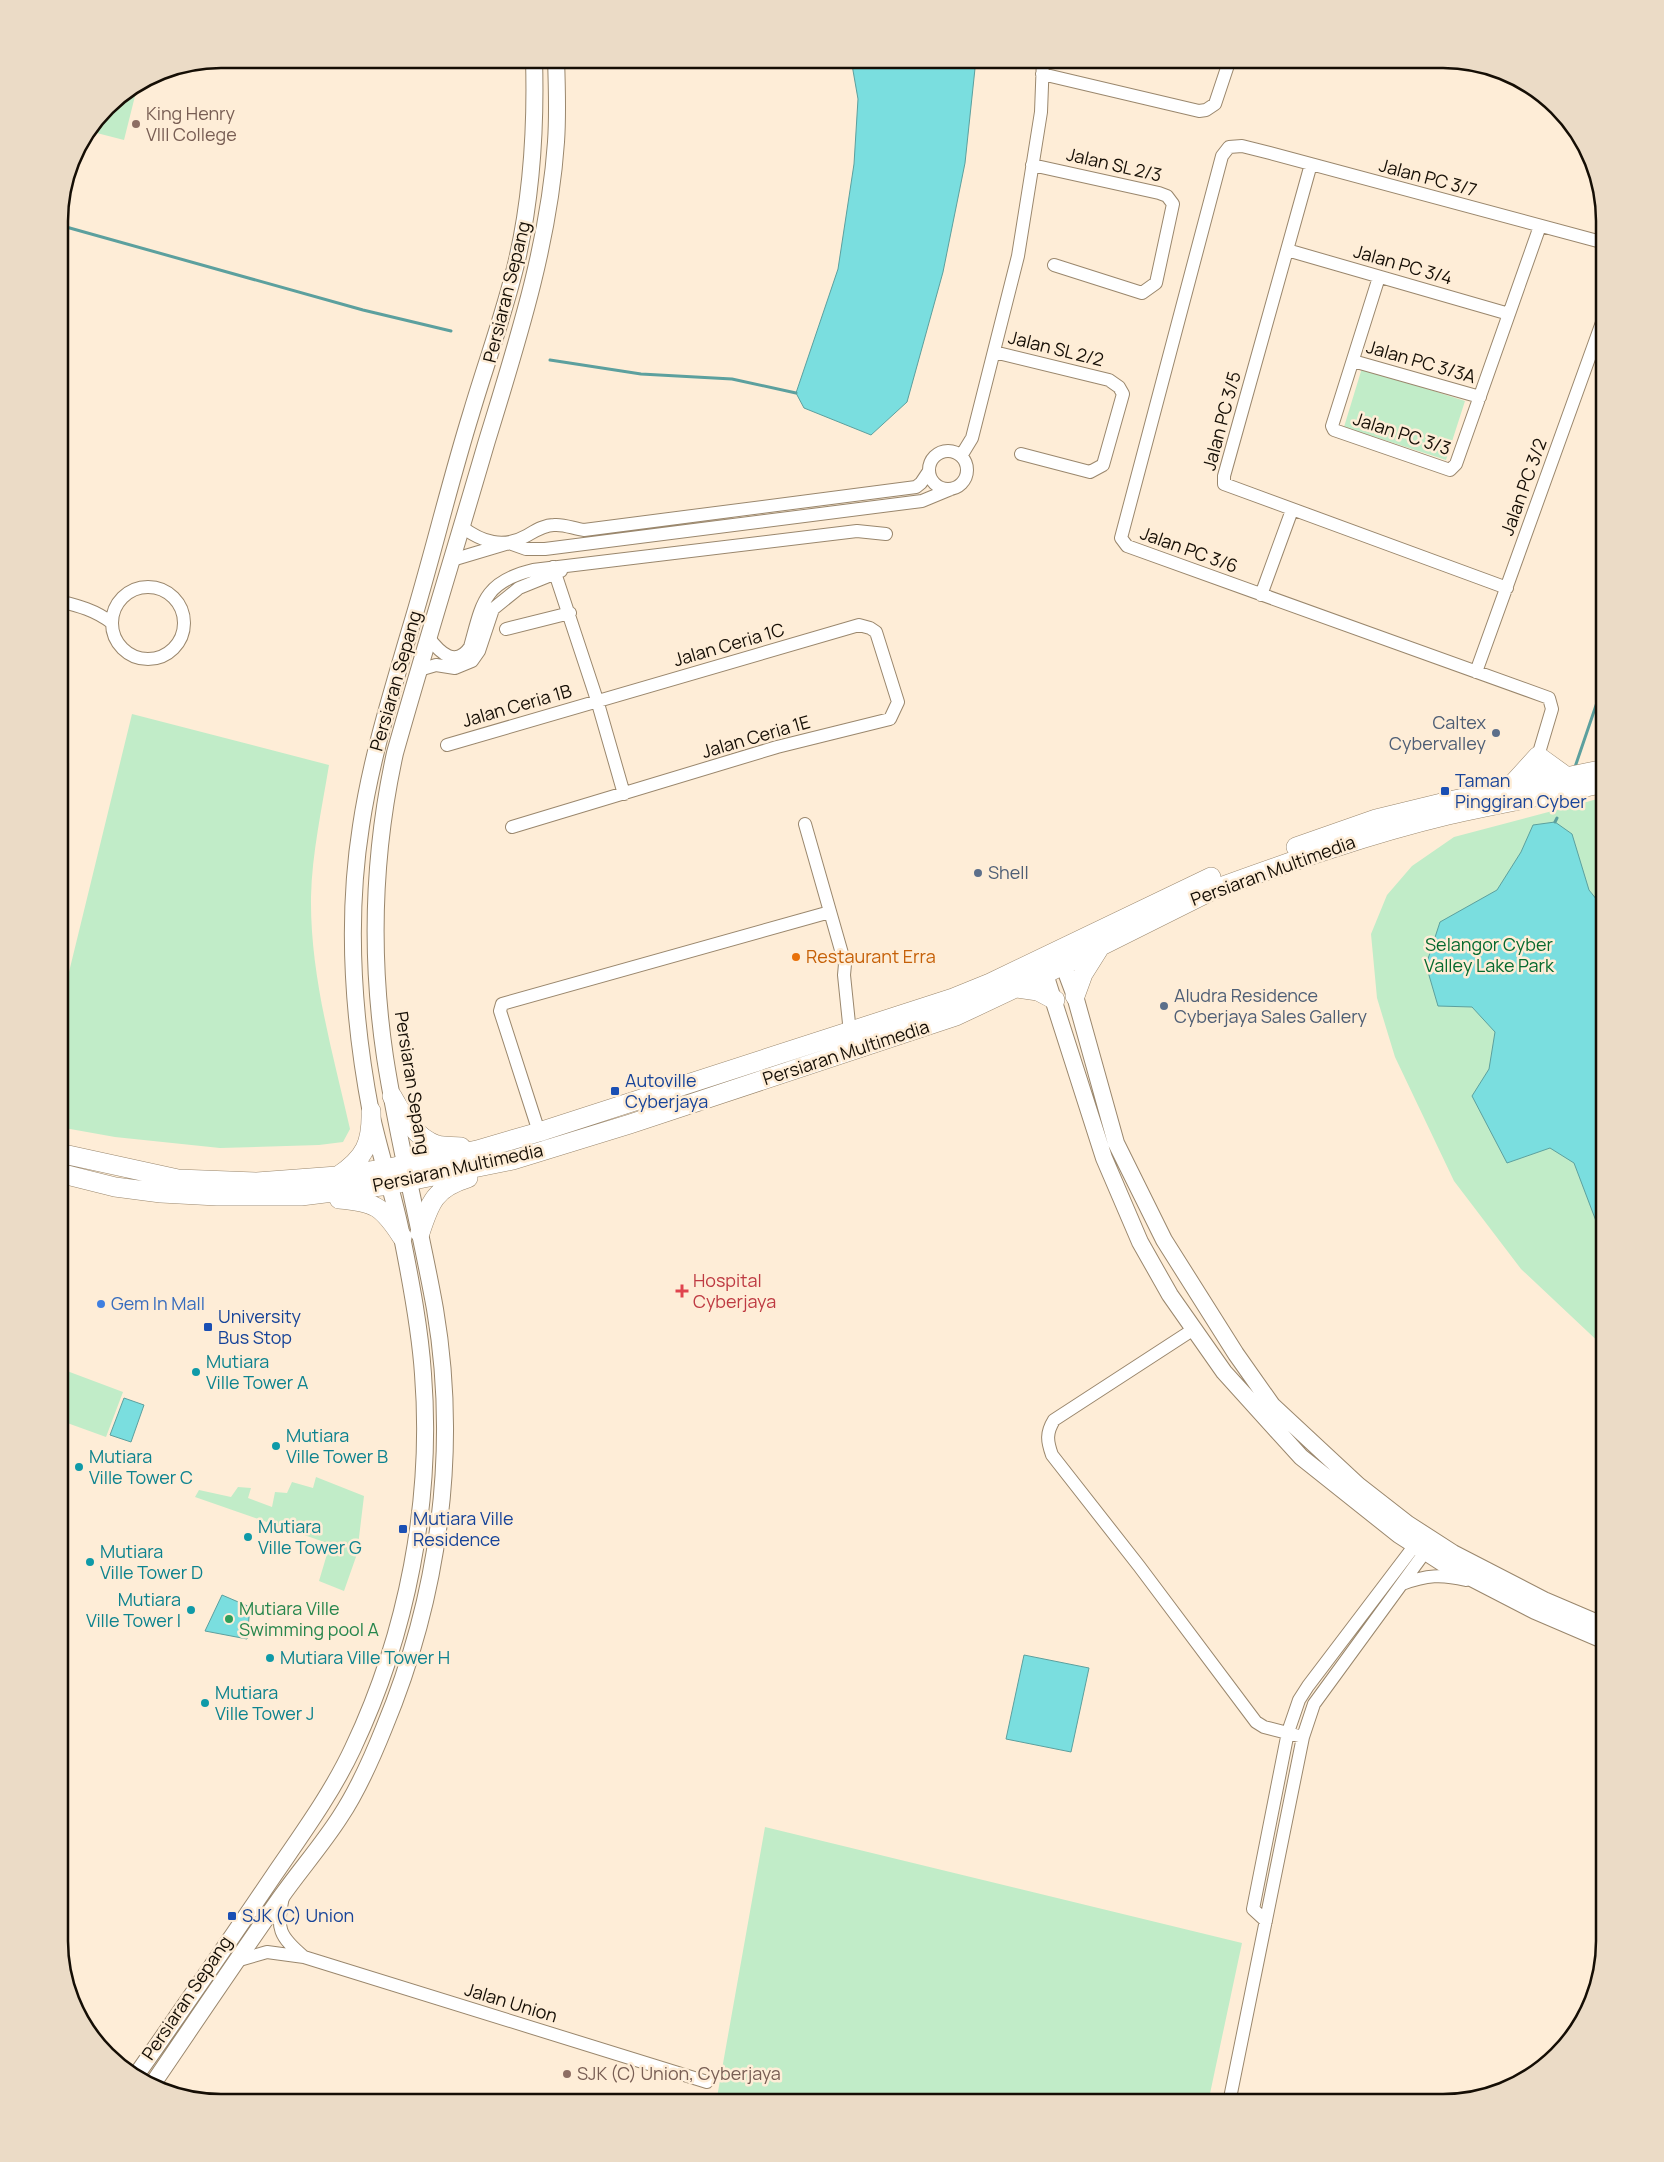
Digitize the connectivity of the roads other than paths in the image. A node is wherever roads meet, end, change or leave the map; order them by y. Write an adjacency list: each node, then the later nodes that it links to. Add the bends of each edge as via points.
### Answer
1 (534, 67): 28 (street, Persiaran Sepang, via 534,133 529,191 517,260)
2 (556, 67): 19 (street, Persiaran Sepang, via 556,142 550,195 537,264)
3 (1042, 68): 5 (street)
4 (1227, 68): 5 (street, via 1215,104 1199,111)
5 (1042, 74): 8 (street, via 1041,112)
6 (1242, 146): 7 (street, Jalan PC 3/7); 32 (street, Jalan PC 3/6, via 1229,147 1222,156 1121,538 1127,546)
7 (1311, 164): 9 (street, Jalan PC 3/7); 11 (street, Jalan PC 3/5)
8 (1032, 165): 12 (street, Jalan SL 2/3, via 1159,193 1167,196 1173,204 1156,283 1142,293); 16 (street, via 1018,256)
9 (1540, 226): 10 (street, Jalan PC 3/7); 14 (street, Jalan PC 3/3)
10 (1596, 241)
11 (1287, 250): 13 (street, Jalan PC 3/4); 24 (street, Jalan PC 3/5, via 1224,484)
12 (1054, 265)
13 (1379, 277): 14 (street, Jalan PC 3/4); 17 (street, Jalan PC 3/3)
14 (1509, 314): 18 (street, Jalan PC 3/3)
15 (1596, 339): 31 (street, Jalan PC 3/2)
16 (994, 352): 20 (street, Jalan SL 2/2, via 1109,380 1123,394 1103,465 1098,469 1090,472); 21 (street, via 972,438)
17 (1353, 361): 18 (street, Jalan PC 3/3A); 18 (street, Jalan PC 3/3, via 1332,426 1334,430 1450,470 1456,464)
18 (1480, 397)
19 (498, 407): 25 (street, Persiaran Sepang); 28 (street, via 486,404 482,408 461,477)
20 (1021, 454)
21 (961, 456): 22 (street, via 952,452 941,453 933,460); 23 (street, via 967,466 966,476 960,485)
22 (929, 471): 23 (street, via 936,484); 27 (street, via 916,487 584,530 554,525 539,528)
23 (951, 489): 27 (street, via 922,501 544,549 526,549)
24 (1292, 510): 31 (street, Jalan PC 3/5); 32 (street)
25 (462, 527): 27 (street, via 476,538); 29 (street, Persiaran Sepang)
26 (886, 534): 30 (street, via 856,531 572,565)
27 (509, 543): 29 (street)
28 (432, 552): 63 (street, Persiaran Sepang, via 388,700 372,767 354,876 354,982)
29 (452, 560): 39 (street, Persiaran Sepang)
30 (554, 570): 36 (street); 39 (street, via 513,575 491,592 482,604 465,654 456,658 446,656); 40 (street, via 519,588 493,609 472,661 455,668 436,665)
31 (1506, 588): 41 (street, Jalan PC 3/2)
32 (1261, 595): 41 (street, Jalan PC 3/6)
33 (68, 603): 35 (street)
34 (118, 603): 35 (street, via 106,607); 37 (street); 37 (street, via 133,590 162,589 182,610 184,629 168,653 149,658 139,657 122,647)
35 (84, 607): 37 (street)
36 (570, 613): 38 (street); 42 (street)
37 (112, 623)
38 (506, 629)
39 (429, 638): 40 (street, Persiaran Sepang)
40 (419, 670): 62 (street, Persiaran Sepang, via 387,791 376,878 378,981)
41 (1476, 672): 45 (street, Jalan PC 3/6, via 1550,698 1552,709)
42 (597, 700): 43 (street, Jalan Ceria 1C, via 859,625 876,632 898,702); 44 (street, Jalan Ceria 1B); 51 (street)
43 (895, 712): 51 (street, Jalan Ceria 1E, via 890,719 777,747)
44 (447, 745)
45 (1538, 756): 47 (main road); 49 (main road); 50 (street, Jalan PC 3/6)
46 (1596, 771): 47 (main road, Persiaran Multimedia)
47 (1567, 777): 50 (main road, Persiaran Multimedia)
48 (1596, 784): 50 (main road, Persiaran Multimedia)
49 (1508, 789): 50 (main road, Persiaran Multimedia); 61 (main road, Persiaran Multimedia, via 1376,819 1237,867 1173,894 990,983)
50 (1544, 789): 55 (main road, Persiaran Multimedia, via 1383,832 1215,888)
51 (624, 794): 53 (street, Jalan Ceria 1E)
52 (805, 824): 54 (street)
53 (512, 827)
54 (830, 912): 61 (street, via 845,964); 64 (street, via 502,1004 500,1011)
55 (1100, 946): 56 (main road, Persiaran Multimedia); 59 (main road, via 1083,974)
56 (1063, 964): 57 (main road, Persiaran Multimedia); 59 (street)
57 (1045, 974): 58 (main road, Persiaran Multimedia); 60 (street)
58 (1016, 988): 60 (main road, via 1038,991); 67 (main road, Persiaran Multimedia, via 956,1016)
59 (1075, 996): 78 (street, via 1116,1143 1164,1240 1272,1405 1358,1485 1416,1529 1453,1553 1544,1600)
60 (1055, 1000): 74 (street, via 1104,1158 1140,1242)
61 (850, 1033): 64 (main road, Persiaran Multimedia)
62 (392, 1096): 65 (main road, via 412,1127 425,1140); 68 (street, Persiaran Sepang)
63 (371, 1111): 70 (main road, via 366,1150); 71 (street, Persiaran Sepang)
64 (539, 1132): 65 (main road, Persiaran Multimedia)
65 (477, 1150): 68 (main road, Persiaran Multimedia)
66 (67, 1155): 70 (main road, Persiaran Multimedia, via 178,1178 257,1182)
67 (513, 1160): 68 (main road, Persiaran Multimedia); 73 (main road, via 447,1185 433,1199)
68 (406, 1173): 71 (main road, Persiaran Multimedia); 73 (street, Persiaran Sepang)
69 (67, 1175): 72 (main road, Persiaran Multimedia, via 115,1187 160,1193)
70 (337, 1176): 71 (main road, Persiaran Multimedia)
71 (387, 1177): 72 (main road, Persiaran Multimedia); 73 (street, Persiaran Sepang)
72 (301, 1196): 73 (main road, via 364,1201 378,1207)
73 (411, 1235): 82 (street, Persiaran Sepang, via 435,1310 442,1359 443,1490 430,1578 408,1665 371,1759 341,1816); 86 (street, Persiaran Sepang, via 424,1381 424,1451 415,1548 399,1627 371,1708 340,1774 304,1832)
74 (1194, 1329): 75 (street, via 1224,1372 1301,1457); 80 (street, via 1054,1420 1047,1435 1048,1445 1052,1455 1256,1722)
75 (1420, 1549): 76 (street); 77 (street); 80 (street, via 1308,1686 1299,1700)
76 (1402, 1584): 77 (street, via 1418,1578 1446,1575); 81 (street, via 1314,1704)
77 (1485, 1586): 79 (street)
78 (1596, 1622)
79 (1596, 1637)
80 (1288, 1732): 81 (street); 83 (street, via 1253,1909)
81 (1303, 1737): 83 (street)
82 (284, 1892): 84 (street, Jalan Union, via 279,1915 281,1930 286,1942); 85 (street, Persiaran Sepang)
83 (1266, 1921): 89 (street)
84 (304, 1957): 85 (street, Jalan Union, via 267,1952); 88 (street, Jalan Union)
85 (236, 1961): 87 (street, Persiaran Sepang)
86 (139, 2071)
87 (155, 2080)
88 (708, 2082)
89 (1231, 2094)

